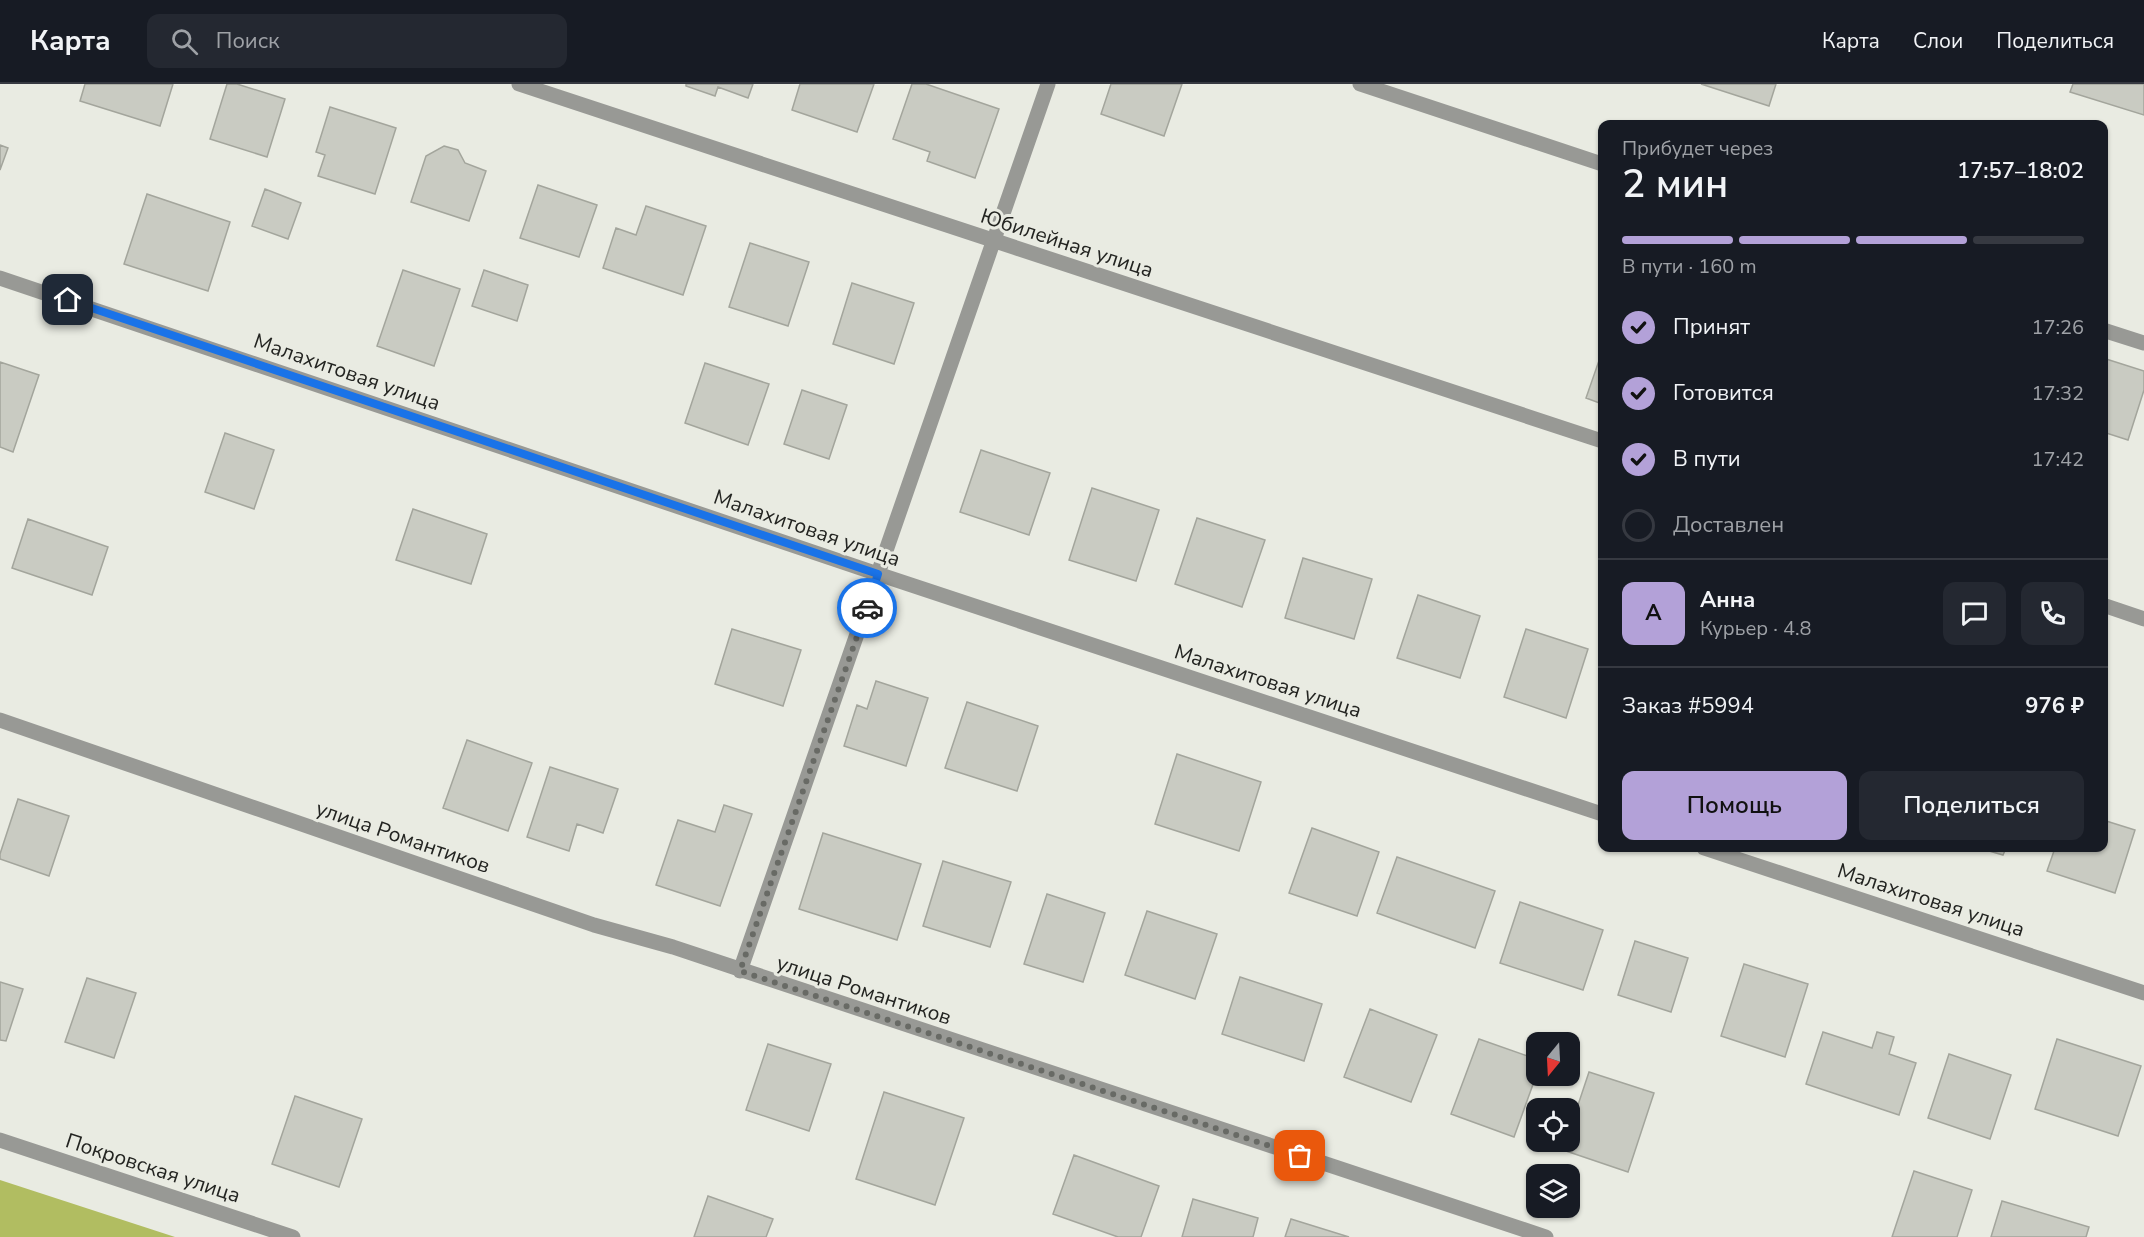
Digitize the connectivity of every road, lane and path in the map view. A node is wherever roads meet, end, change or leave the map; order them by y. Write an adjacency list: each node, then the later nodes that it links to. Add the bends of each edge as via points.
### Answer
1 (519, 84): 5 (street, Юбилейная улица)
2 (1048, 84): 5 (street)
3 (1360, 84): 4 (street)
4 (1598, 163)
5 (995, 242): 9 (street, Юбилейная улица); 10 (street)
6 (0, 278): 10 (street, Малахитовая улица)
7 (2108, 332): 8 (street)
8 (2144, 344)
9 (1598, 440)
10 (878, 574): 14 (street, Малахитовая улица); 16 (street)
11 (2108, 607): 12 (street)
12 (2144, 619)
13 (0, 720): 16 (street, улица Романтиков, via 594,925)
14 (1598, 813)
15 (1716, 852): 17 (street, Малахитовая улица)
16 (740, 971): 20 (street, улица Романтиков)
17 (2144, 993)
18 (0, 1140): 19 (street, Покровская улица)
19 (292, 1237)
20 (1546, 1237)

